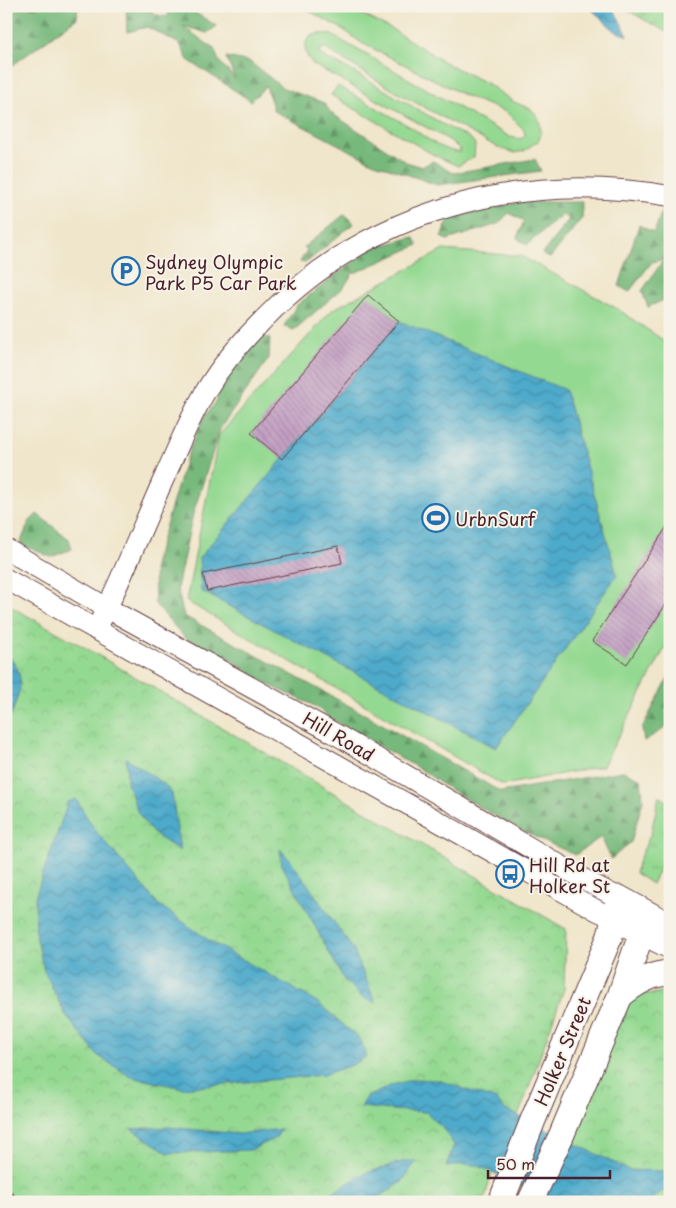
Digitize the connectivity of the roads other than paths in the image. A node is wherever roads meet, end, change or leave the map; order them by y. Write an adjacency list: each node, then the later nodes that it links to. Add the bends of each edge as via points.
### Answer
1 (670, 196): 4 (street, via 618,189 538,190 490,197 448,206 408,221 356,245 320,268 279,302 239,344 207,389 189,422)
2 (6, 549): 4 (street, Hill Road)
3 (6, 579): 5 (street, Hill Road)
4 (107, 608): 5 (street); 6 (street, Hill Road, via 332,732 592,884)
5 (96, 630): 6 (street, Hill Road, via 598,911)
6 (617, 908): 7 (main road, Hill Road); 12 (main road, Holker Street, via 610,936)
7 (645, 922): 8 (main road, Hill Road); 9 (main road, Hill Road); 11 (main road, Holker Street)
8 (670, 926)
9 (670, 946)
10 (670, 973): 11 (main road, via 646,979)
11 (620, 996): 13 (main road, Holker Street)
12 (502, 1202)
13 (530, 1202)

